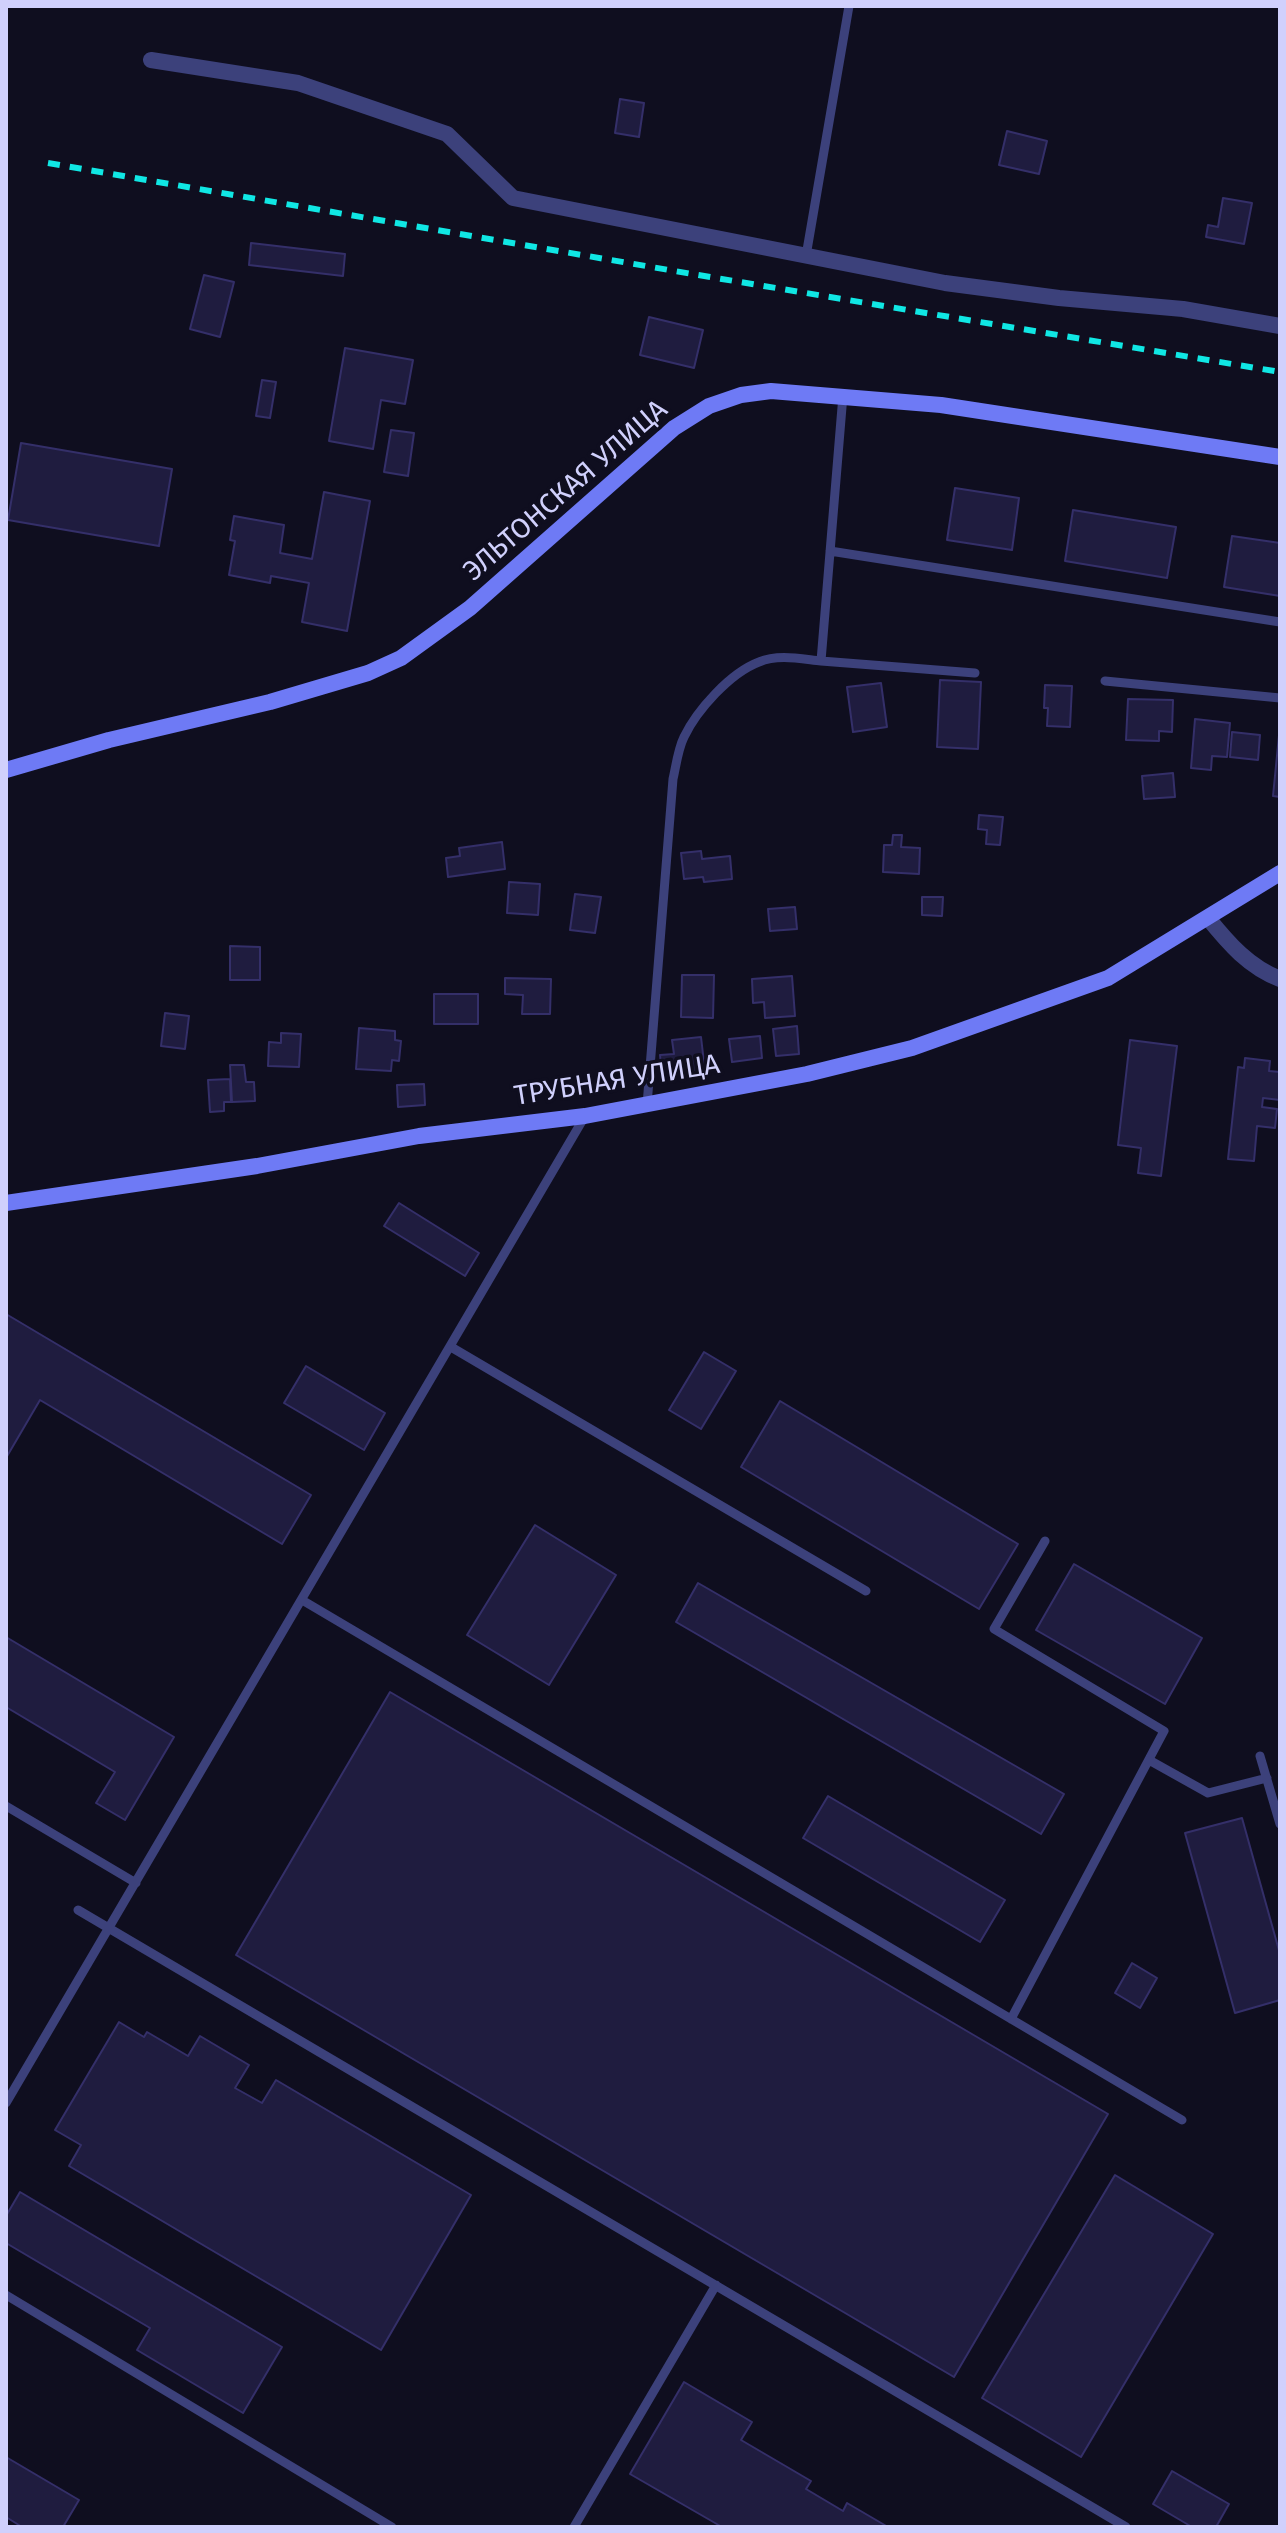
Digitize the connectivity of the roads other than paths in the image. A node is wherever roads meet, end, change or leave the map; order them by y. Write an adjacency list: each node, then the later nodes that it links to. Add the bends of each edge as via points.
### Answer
1 (849, 6): 3 (lane)
2 (151, 60): 3 (street, via 298,83 447,134 513,198)
3 (806, 256): 4 (street, via 945,283 1183,309)
4 (1280, 326)
5 (843, 395): 6 (street, ЭЛЬТОНСКАЯ УЛИЦА); 7 (lane); 13 (street, ЭЛЬТОНСКАЯ УЛИЦА, via 771,391 709,406 674,428 470,608 401,658 368,673)
6 (1280, 457)
7 (830, 551): 8 (lane); 9 (lane)
8 (1280, 622)
9 (821, 661): 10 (lane); 17 (lane, via 784,657 759,662 703,705 683,738 673,779)
10 (975, 673)
11 (1105, 681): 12 (lane)
12 (1280, 698)
13 (6, 770)
14 (1280, 873): 15 (street, ТРУБНАЯ УЛИЦА)
15 (1208, 918): 16 (street, via 1232,949); 17 (street, ТРУБНАЯ УЛИЦА, via 1108,978 912,1048)
16 (1280, 979)
17 (647, 1105): 18 (street, ТРУБНАЯ УЛИЦА)
18 (585, 1116): 19 (street, ТРУБНАЯ УЛИЦА, via 419,1136); 20 (lane)
19 (6, 1203)
20 (451, 1347): 22 (lane); 23 (lane)
21 (1045, 1541): 25 (lane, via 994,1629 1164,1731)
22 (866, 1591)
23 (302, 1600): 29 (lane); 32 (lane)
24 (1260, 1756): 26 (lane)
25 (1149, 1760): 26 (lane, via 1208,1793); 32 (lane)
26 (1267, 1778): 28 (lane)
27 (6, 1806): 29 (lane)
28 (1280, 1824)
29 (136, 1883): 31 (lane)
30 (78, 1910): 31 (lane)
31 (109, 1928): 33 (lane); 35 (lane)
32 (1011, 2019): 34 (lane)
33 (6, 2103)
34 (1182, 2120)
35 (716, 2285): 38 (lane); 39 (lane)
36 (6, 2295): 37 (lane)
37 (392, 2527)
38 (574, 2527)
39 (1126, 2527)

